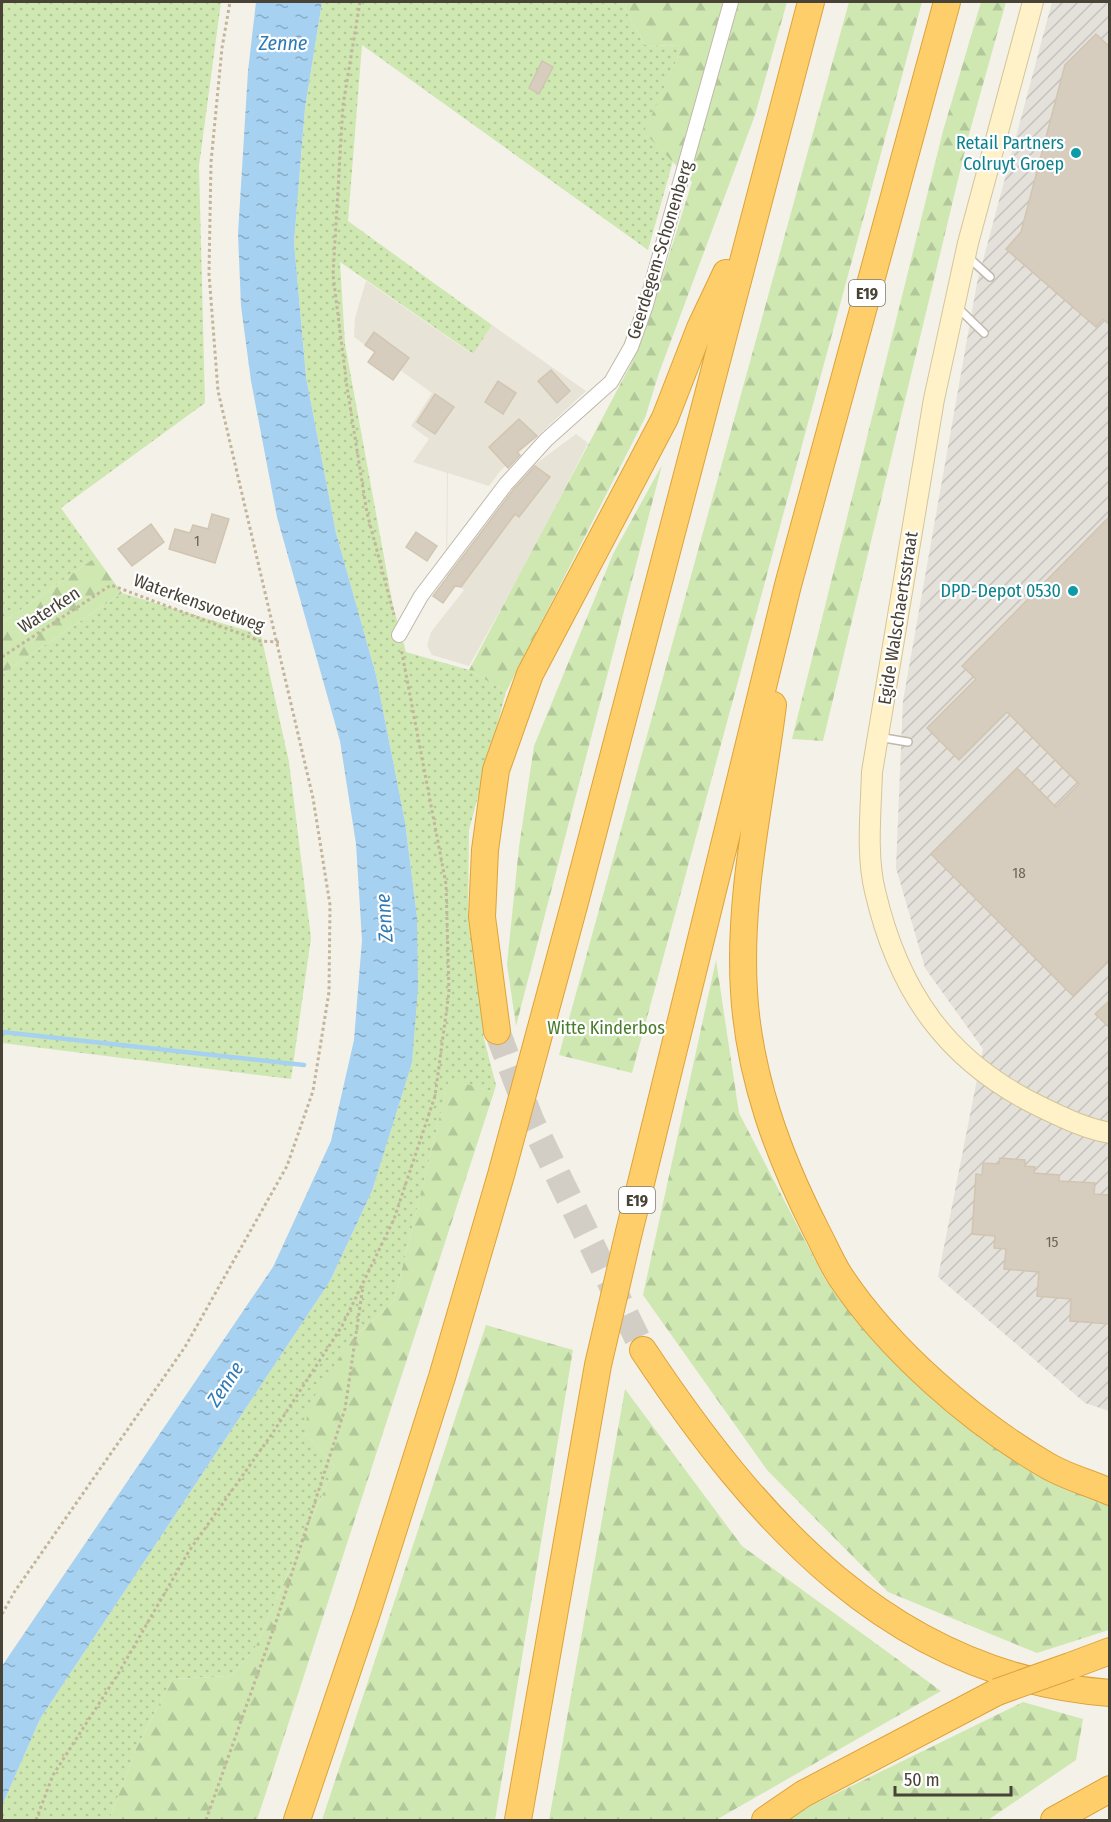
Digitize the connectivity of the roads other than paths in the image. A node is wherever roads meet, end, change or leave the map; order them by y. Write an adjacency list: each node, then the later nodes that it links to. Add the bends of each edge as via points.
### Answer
1 (731, 2): 11 (street, Geerdegem-Schonenberg, via 631,347 611,382 546,440 506,484 421,596)
2 (811, 2): 5 (highway)
3 (947, 2): 10 (highway, E19)
4 (1034, 2): 6 (main road, Egide Walschaertsstraat)
5 (751, 221): 14 (highway, via 700,328 665,418 530,674 496,770 485,850 482,917); 21 (highway, via 573,913 501,1175 431,1410)
6 (965, 255): 7 (lane); 8 (main road, Egide Walschaertsstraat)
7 (990, 277)
8 (954, 304): 9 (lane); 12 (main road, Egide Walschaertsstraat, via 934,399)
9 (984, 333)
10 (789, 585): 17 (highway, via 745,892 744,991 752,1061 772,1131 840,1276 886,1333 931,1379 984,1422 1049,1467); 22 (highway, E19, via 598,1365)
11 (399, 635)
12 (878, 737): 13 (lane); 15 (main road, Egide Walschaertsstraat, via 872,772 874,889 896,962 936,1027 976,1069 1065,1119 1087,1129)
13 (908, 742)
14 (497, 1031)
15 (1110, 1132)
16 (644, 1350): 19 (highway, via 689,1418 765,1512 867,1603 936,1646 1019,1679 1069,1690)
17 (1110, 1492)
18 (1110, 1651): 23 (highway, bridge, via 997,1692 803,1794)
19 (1110, 1693)
20 (1110, 1789): 24 (highway)
21 (297, 1821)
22 (518, 1821)
23 (765, 1821)
24 (1054, 1821)

